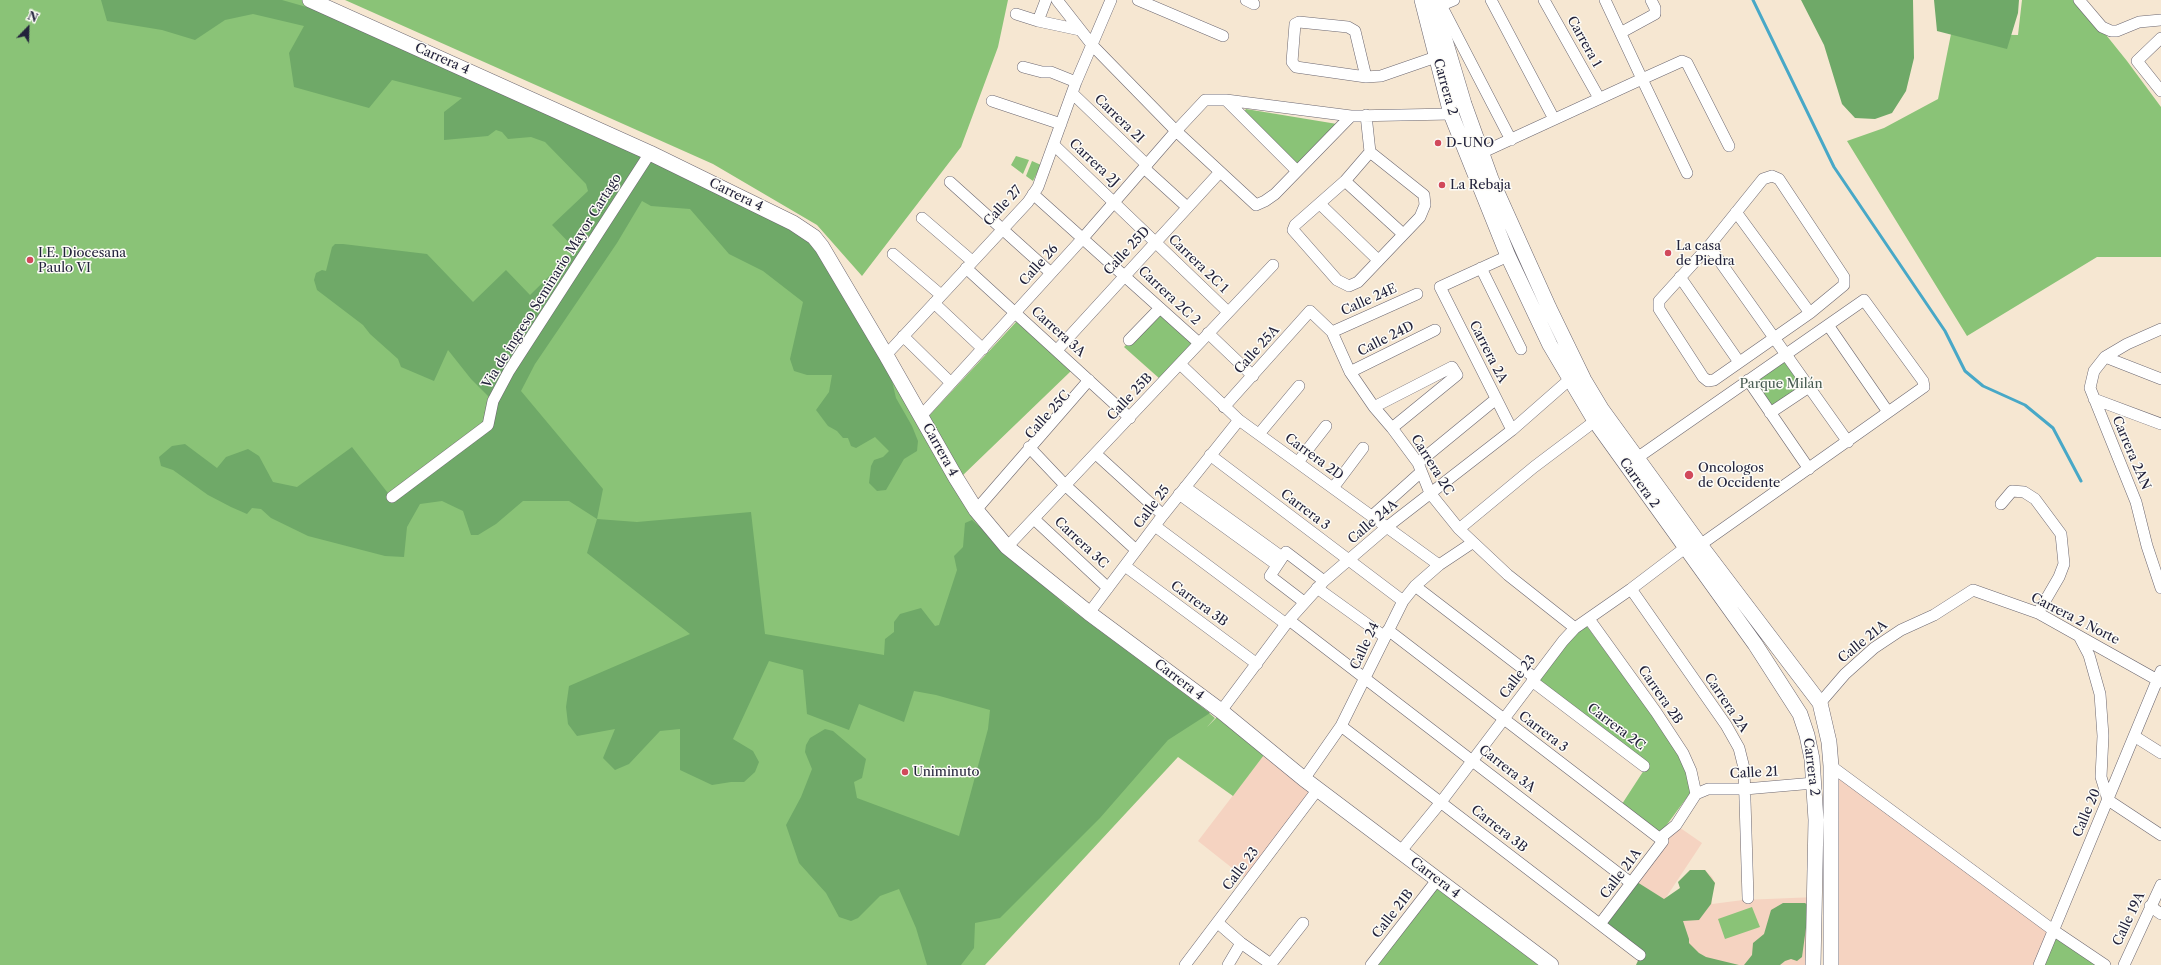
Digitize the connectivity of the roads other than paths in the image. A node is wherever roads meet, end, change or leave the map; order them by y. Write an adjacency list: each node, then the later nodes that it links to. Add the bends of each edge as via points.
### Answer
1 (310, 0): 42 (main road, Carrera 4)
2 (1046, 0): 16 (street)
3 (1057, 0): 17 (street)
4 (1138, 0): 19 (street)
5 (1422, 0): 22 (main road, Carrera 2)
6 (1454, 0): 13 (street)
7 (1491, 0): 35 (street)
8 (1544, 0): 29 (street, Carrera 1)
9 (1605, 0): 18 (street)
10 (1651, 0): 18 (street, via 1655,14)
11 (2079, 0): 15 (street, via 2102,27 2111,31 2139,22)
12 (1110, 1): 21 (street, Calle 27)
13 (1436, 4): 32 (main road, Carrera 2); 38 (street)
14 (1016, 14): 16 (street)
15 (2161, 20)
16 (1038, 21): 17 (street)
17 (1080, 30): 21 (street)
18 (1622, 32): 25 (street)
19 (1223, 36)
20 (2161, 38): 27 (street, via 2137,61)
21 (1093, 46): 26 (street, Calle 27); 37 (street)
22 (1436, 57): 24 (street, via 1380,76); 32 (main road, Carrera 2)
23 (1023, 67): 26 (street, via 1051,72)
24 (1366, 77): 24 (street, via 1296,68 1292,62 1295,24 1299,22 1348,27 1355,31)
25 (1642, 79): 29 (street); 40 (street, via 1682,61 1687,63); 47 (street)
26 (1076, 82): 28 (street, Calle 27)
27 (2161, 91)
28 (1073, 94): 36 (street, Calle 27); 44 (street, Carrera 2I)
29 (1599, 98): 35 (street)
30 (1226, 100): 34 (street, Calle 26); 37 (street, Calle 26, via 1205,100); 45 (street)
31 (992, 101): 36 (street)
32 (1454, 102): 33 (street, Calle 26); 43 (main road, Carrera 2); 62 (main road, Carrera 2)
33 (1366, 115): 34 (street, Calle 26); 41 (street)
34 (1351, 116): 45 (street)
35 (1554, 119): 38 (street)
36 (1061, 124): 39 (street, Calle 27)
37 (1176, 131): 44 (street, Calle 26); 46 (street)
38 (1510, 140): 43 (street)
39 (1054, 145): 50 (street, Calle 27); 51 (street, Carrera 2J)
40 (1729, 146)
41 (1370, 152): 48 (street); 57 (street, via 1424,195 1425,205 1420,217)
42 (650, 153): 90 (main road, Carrera 4, via 793,223 814,237); 131 (street, Via de ingreso Seminario Mayor Cartago, via 509,371 494,401 488,425)
43 (1482, 154): 123 (main road, Carrera 2, via 1507,219 1575,362 1602,410)
44 (1145, 167): 51 (street, Calle 26); 53 (street, Carrera 2I)
45 (1297, 171): 46 (street, via 1275,194 1256,205)
46 (1220, 172): 53 (street, Calle 25D)
47 (1687, 173)
48 (1345, 181): 52 (street); 57 (street)
49 (950, 182): 56 (street)
50 (1033, 194): 56 (street, Calle 27); 58 (street, Carrera 2C 2)
51 (1115, 202): 58 (street, Calle 26); 59 (street, Carrera 2C 1)
52 (1320, 204): 63 (street); 63 (street, via 1295,225 1293,230 1338,280 1348,286 1358,282)
53 (1187, 207): 59 (street, Calle 25D)
54 (1736, 212): 60 (street); 76 (street); 76 (street, via 1764,178 1772,176 1779,179 1844,277 1844,284)
55 (922, 218): 64 (street, Carrera 3A)
56 (1003, 227): 64 (street, Calle 27); 67 (street)
57 (1403, 234): 63 (street)
58 (1083, 238): 67 (street, Calle 26); 68 (street, Carrera 2C 2)
59 (1155, 242): 68 (street, Calle 25D); 74 (street, Carrera 2C 1)
60 (1709, 246): 69 (street); 83 (street)
61 (893, 254): 71 (street)
62 (1508, 256): 66 (street); 97 (main road, Carrera 2, via 1550,346)
63 (1378, 260)
64 (969, 264): 71 (street, Calle 27); 75 (street, Carrera 3A)
65 (1273, 265): 74 (street, Calle 25B)
66 (1481, 268): 87 (street); 104 (street, Carrera 2A, via 1440,287)
67 (1051, 273): 75 (street, Calle 26)
68 (1125, 275): 72 (street, Carrera 2C 2); 88 (street, Calle 25D)
69 (1680, 277): 92 (street); 92 (street, via 1658,305 1703,377 1708,381 1714,380)
70 (1417, 294): 80 (street, Calle 24E)
71 (937, 299): 82 (street, Calle 27); 86 (street)
72 (1160, 308): 84 (street); 85 (street, Carrera 2C 2)
73 (1310, 311): 80 (street, Carrera 2C); 95 (street, Calle 25A)
74 (1228, 312): 81 (street, Calle 25B)
75 (1015, 313): 86 (street, Calle 26); 88 (street, Carrera 3A)
76 (1810, 313): 83 (street)
77 (1828, 325): 89 (street); 107 (street); 107 (street, via 1864,300 1923,381 1924,386)
78 (2161, 329): 91 (street)
79 (1435, 330): 94 (street, Calle 24D)
80 (1332, 332): 94 (street, Carrera 2C)
81 (1208, 333): 85 (street, Calle 25B); 95 (street)
82 (903, 336): 90 (street, Calle 27); 100 (street)
83 (1774, 337): 89 (street); 92 (street)
84 (1129, 340)
85 (1199, 343): 93 (street, Calle 25B)
86 (983, 349): 100 (street, Calle 26)
87 (1521, 349)
88 (1056, 350): 99 (street, Carrera 3A)
89 (1786, 354): 98 (street); 102 (street)
90 (886, 355): 109 (main road, Carrera 4)
91 (2105, 357): 96 (street); 103 (street, Carrera 2AN, via 2094,371 2090,388)
92 (1739, 362)
93 (1180, 364): 105 (street, Carrera 2D); 110 (street, Calle 25B)
94 (1350, 372): 106 (street, Carrera 2C)
95 (1253, 376): 105 (street, Calle 25A)
96 (2161, 379)
97 (1570, 380): 112 (main road, Carrera 2); 116 (street, Calle 24A)
98 (1748, 380): 108 (street); 123 (street)
99 (1092, 383): 110 (street, Carrera 3A); 120 (street, Calle 25C)
100 (951, 384): 109 (street, Calle 26)
101 (1298, 386): 117 (street)
102 (1809, 386): 108 (street); 118 (street)
103 (2094, 399): 113 (street); 152 (street, Carrera 2AN, via 2136,502)
104 (1496, 400): 116 (street, Carrera 2A); 125 (street)
105 (1224, 407): 111 (street, Carrera 2D)
106 (1374, 407): 115 (street, Carrera 2C); 115 (street, via 1452,367 1457,375)
107 (1888, 412): 118 (street)
108 (1770, 413): 126 (street)
109 (921, 416): 133 (main road, Carrera 4)
110 (1130, 418): 121 (street, Calle 25B)
111 (1239, 420): 117 (street, Carrera 2D); 122 (street, Calle 25)
112 (1595, 421): 139 (street, via 1522,476); 143 (main road, Carrera 2)
113 (2161, 424)
114 (1326, 426): 124 (street)
115 (1392, 428): 125 (street, Carrera 2C)
116 (1512, 430): 130 (street, Calle 24A)
117 (1259, 434): 124 (street, Carrera 2D)
118 (1848, 442): 126 (street)
119 (1363, 448): 128 (street)
120 (1031, 450): 127 (street); 133 (street, Calle 25C)
121 (1096, 454): 127 (street, Calle 25B); 134 (street)
122 (1210, 455): 129 (street, Calle 25); 146 (street, Carrera 3)
123 (1637, 458): 141 (main road, Carrera 2)
124 (1298, 462): 128 (street, Carrera 2D)
125 (1419, 468): 130 (street, Carrera 2C); 135 (street)
126 (1809, 469): 141 (street)
127 (1065, 485): 136 (street, Calle 25B); 144 (street)
128 (1333, 488): 135 (street, Carrera 2D)
129 (1182, 491): 134 (street, Calle 25); 145 (street)
130 (1430, 493): 138 (street, Calle 24A); 139 (street, Carrera 2C)
131 (392, 497)
132 (2001, 504): 158 (street, via 2012,491 2024,492 2035,498 2061,534 2064,564)
133 (976, 510): 142 (main road, Carrera 4)
134 (1163, 515): 137 (street, Calle 25)
135 (1372, 516): 138 (street, Carrera 2D)
136 (1034, 518): 142 (street, Calle 25B); 151 (street, Carrera 3C)
137 (1155, 526): 144 (street, Calle 25); 160 (street)
138 (1387, 527): 146 (street, Calle 24A); 147 (street, Carrera 2D)
139 (1459, 529): 140 (street, Carrera 2C)
140 (1472, 543): 147 (street, Calle 24); 161 (street, Carrera 2C)
141 (1700, 545): 168 (main road, Carrera 2)
142 (1007, 547): 157 (main road, Carrera 4)
143 (1685, 548): 153 (street, Calle 23); 178 (main road, Carrera 2, via 1755,644 1800,714 1811,753)
144 (1136, 550): 148 (street, Calle 25)
145 (1280, 561): 149 (street, via 1286,552); 156 (street, via 1270,576)
146 (1350, 561): 149 (street, Calle 24A); 155 (street, Carrera 3)
147 (1439, 565): 150 (street, Calle 24)
148 (1124, 566): 151 (street, Calle 25); 164 (street, Carrera 3B)
149 (1320, 585): 156 (street, Calle 24A); 162 (street)
150 (1415, 586): 155 (street, Calle 24); 167 (street, Carrera 2C)
151 (1108, 588): 157 (street, Calle 25)
152 (2161, 588)
153 (1631, 589): 159 (street, Calle 23); 180 (street, Carrera 2A, via 1734,739 1742,757)
154 (1972, 590): 158 (street, Carrera 2 Norte); 168 (street, Calle 21A, via 1934,615 1901,630 1874,648 1845,674)
155 (1403, 601): 162 (street, Calle 24)
156 (1304, 602): 160 (street, Calle 24A)
157 (1090, 613): 169 (main road, Carrera 4)
158 (2038, 613): 163 (street, Carrera 2 Norte)
159 (1589, 618): 161 (street, Calle 23); 181 (street, Carrera 2B, via 1683,753 1691,771)
160 (1288, 622): 164 (street, Calle 24A); 165 (street)
161 (1575, 628): 167 (street, Calle 23)
162 (1386, 634): 165 (street, Calle 24); 170 (street, Carrera 3)
163 (2077, 634): 166 (street, Carrera 2 Norte); 182 (street, via 2089,655 2100,694 2102,777)
164 (1257, 664): 169 (street, Calle 24A)
165 (1366, 678): 171 (street, Calle 24); 174 (street, Carrera 3A)
166 (2160, 678): 172 (street, Calle 20)
167 (1534, 679): 170 (street, Calle 23); 175 (street, Carrera 2C)
168 (1820, 703): 176 (main road, Carrera 2, via 1829,742)
169 (1221, 711): 177 (main road, Carrera 4)
170 (1503, 719): 174 (street, Calle 23); 185 (street, Carrera 3)
171 (1341, 726): 177 (street, Calle 24); 183 (street, Carrera 3B)
172 (2134, 736): 173 (street); 182 (street, Calle 20)
173 (2161, 753)
174 (1472, 760): 183 (street, Calle 23); 188 (street, Carrera 3A)
175 (1644, 766)
176 (1831, 766): 196 (street, Carrera 2); 205 (main road, Carrera 2)
177 (1304, 779): 179 (main road, Carrera 4)
178 (1814, 783): 180 (street, Calle 21); 204 (main road, Carrera 2, via 1816,828)
179 (1318, 789): 186 (main road, Carrera 4); 193 (street, Calle 23)
180 (1745, 789): 181 (street, Calle 21, via 1708,789); 190 (street, Carrera 2A)
181 (1696, 794): 185 (street, Calle 21A, via 1676,825)
182 (2108, 800): 184 (street); 196 (street, Calle 20)
183 (1441, 802): 186 (street, Calle 23); 195 (street, Carrera 3B)
184 (2161, 835)
185 (1662, 840): 188 (street, Calle 21A)
186 (1400, 852): 187 (main road, Carrera 4)
187 (1437, 880): 202 (street, Calle 21B); 203 (main road, Carrera 4)
188 (1631, 883): 195 (street, Calle 21A)
189 (2161, 885): 191 (street, Calle 19A)
190 (1748, 898)
191 (2150, 906): 192 (street); 208 (street, Calle 19A)
192 (2161, 914)
193 (1218, 923): 197 (street); 200 (street, Calle 23)
194 (1303, 923): 199 (street)
195 (1600, 924): 198 (street, Carrera 3B)
196 (2053, 930): 206 (street, Calle 20); 207 (street, Carrera 2)
197 (1241, 943): 199 (street); 201 (street)
198 (1640, 954)
199 (1269, 964)
200 (1185, 965)
201 (1228, 965)
202 (1371, 965)
203 (1551, 965)
204 (1813, 965)
205 (1831, 965)
206 (2039, 965)
207 (2105, 965)
208 (2124, 965)

